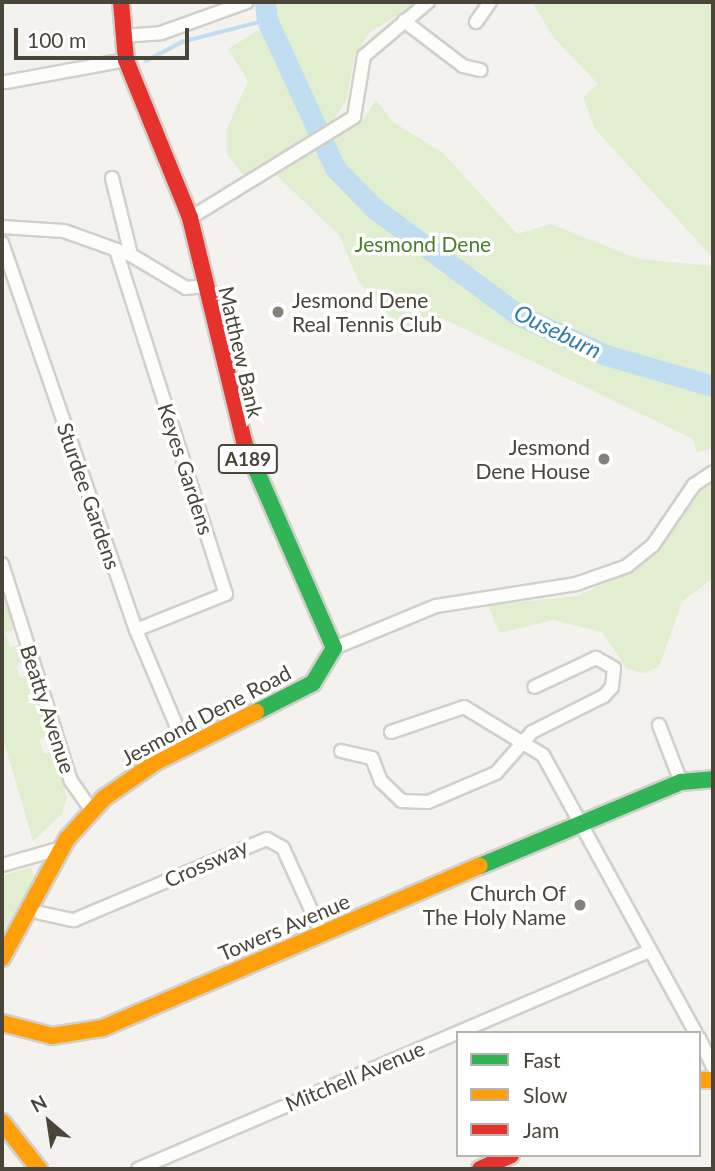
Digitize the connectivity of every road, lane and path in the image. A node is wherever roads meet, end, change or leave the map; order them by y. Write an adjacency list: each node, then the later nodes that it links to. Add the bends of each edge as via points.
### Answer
1 (121, 2): 7 (main road, A189)
2 (428, 2): 5 (street)
3 (490, 2): 6 (street)
4 (246, 5): 7 (street, via 161,33)
5 (404, 21): 9 (street, via 463,66); 12 (street, via 364,56 358,109 347,122)
6 (476, 22)
7 (122, 36): 8 (main road, A189)
8 (126, 60): 10 (street); 12 (main road, Matthew Bank / A189)
9 (481, 70)
10 (6, 82)
11 (112, 177): 16 (street)
12 (190, 218): 17 (main road, Matthew Bank / A189)
13 (2, 227): 15 (street, via 64,231)
14 (2, 243): 20 (street, Sturdee Gardens)
15 (116, 250): 16 (street); 20 (street, Keyes Gardens, via 226,594)
16 (131, 255): 17 (street, via 186,288)
17 (204, 286): 21 (main road, Matthew Bank / A189, via 241,442 330,628)
18 (713, 472): 21 (street, via 694,485 653,545 627,566 576,584 436,606)
19 (2, 564): 30 (street, Beatty Avenue, via 71,781)
20 (136, 631): 26 (street, Sturdee Gardens)
21 (334, 648): 26 (main road, Jesmond Dene Road, via 313,682)
22 (534, 687): 25 (street, via 596,658 614,668 609,692 539,728)
23 (659, 725): 29 (street)
24 (391, 732): 25 (street, via 464,707)
25 (521, 744): 27 (street, via 496,773 419,804 394,796 366,754); 31 (street, via 548,760)
26 (185, 746): 30 (main road, Jesmond Dene Road)
27 (341, 751)
28 (713, 779): 29 (main road, Towers Avenue)
29 (681, 782): 31 (main road, Towers Avenue)
30 (91, 810): 32 (main road, Jesmond Dene Road)
31 (578, 824): 35 (main road, Towers Avenue); 36 (street)
32 (62, 848): 33 (street); 37 (main road, Jesmond Dene Road)
33 (2, 865)
34 (40, 913): 35 (street, Crossway, via 74,920 267,839 283,848)
35 (322, 934): 38 (main road, Towers Avenue, via 89,1033 52,1036)
36 (649, 951): 39 (street, Mitchell Avenue); 40 (street)
37 (2, 958)
38 (2, 1023)
39 (461, 1031)
40 (695, 1031)
41 (456, 1033): 47 (street, Mitchell Avenue)
42 (701, 1042): 43 (street)
43 (713, 1067)
44 (2, 1122): 46 (main road)
45 (507, 1157): 48 (main road)
46 (39, 1169)
47 (138, 1169)
48 (480, 1169)

